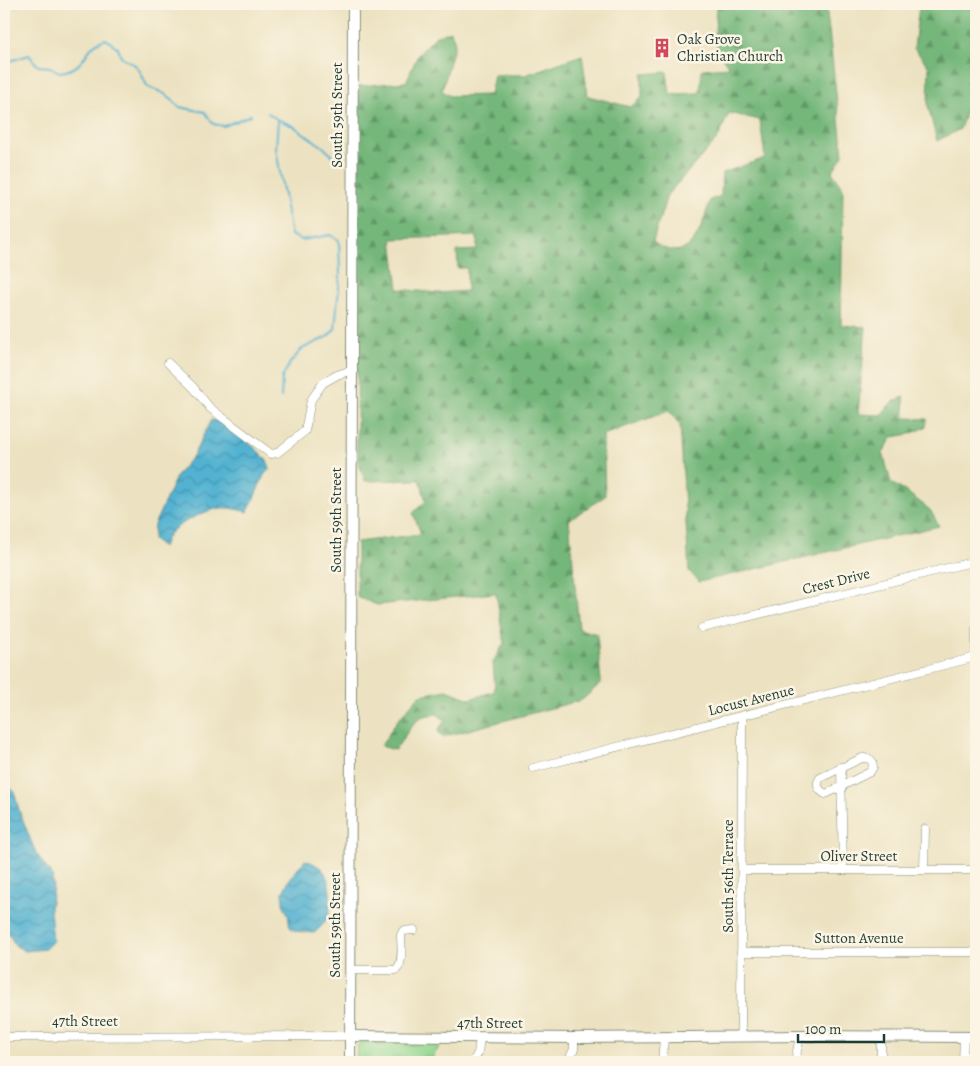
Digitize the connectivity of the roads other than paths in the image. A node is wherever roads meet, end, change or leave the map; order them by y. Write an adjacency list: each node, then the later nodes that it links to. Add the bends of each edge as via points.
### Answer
1 (353, 4): 3 (main road, South 59th Street)
2 (168, 363): 3 (street, via 194,387 210,408 271,454 277,453 305,431 311,400 323,383)
3 (352, 370): 21 (main road, South 59th Street)
4 (976, 561): 5 (street, Crest Drive)
5 (702, 628)
6 (976, 628): 7 (street)
7 (976, 652)
8 (976, 657): 9 (street, Locust Avenue)
9 (742, 716): 11 (street, Locust Avenue); 14 (street, South 56th Terrace)
10 (841, 767): 12 (street); 12 (street, via 820,778 817,786 825,794); 12 (street, via 862,758 868,758 873,767 870,772)
11 (532, 768)
12 (841, 786): 15 (street)
13 (924, 829): 16 (street)
14 (742, 870): 15 (street, Oliver Street); 19 (street, South 56th Terrace)
15 (842, 870): 16 (street, Oliver Street)
16 (924, 870): 17 (street, Oliver Street)
17 (976, 870)
18 (414, 930): 21 (street, via 406,930 401,935 400,963 396,970)
19 (742, 952): 20 (street, Sutton Avenue); 24 (street, South 56th Terrace)
20 (976, 952)
21 (350, 970): 23 (main road, South 59th Street)
22 (4, 1036): 23 (street, 47th Street)
23 (350, 1036): 29 (main road, 47th Street); 32 (main road, South 59th Street)
24 (741, 1036): 25 (main road, 47th Street); 31 (main road, 47th Street)
25 (800, 1036): 26 (main road, 47th Street); 36 (street)
26 (881, 1036): 27 (main road, 47th Street); 37 (street)
27 (964, 1037): 28 (main road, 47th Street); 38 (street)
28 (976, 1037)
29 (480, 1038): 30 (main road, 47th Street); 33 (street)
30 (574, 1038): 31 (main road, 47th Street); 34 (street, via 574,1049)
31 (664, 1038): 35 (street)
32 (350, 1062)
33 (473, 1062)
34 (568, 1062)
35 (662, 1062)
36 (795, 1062)
37 (881, 1062)
38 (963, 1062)

